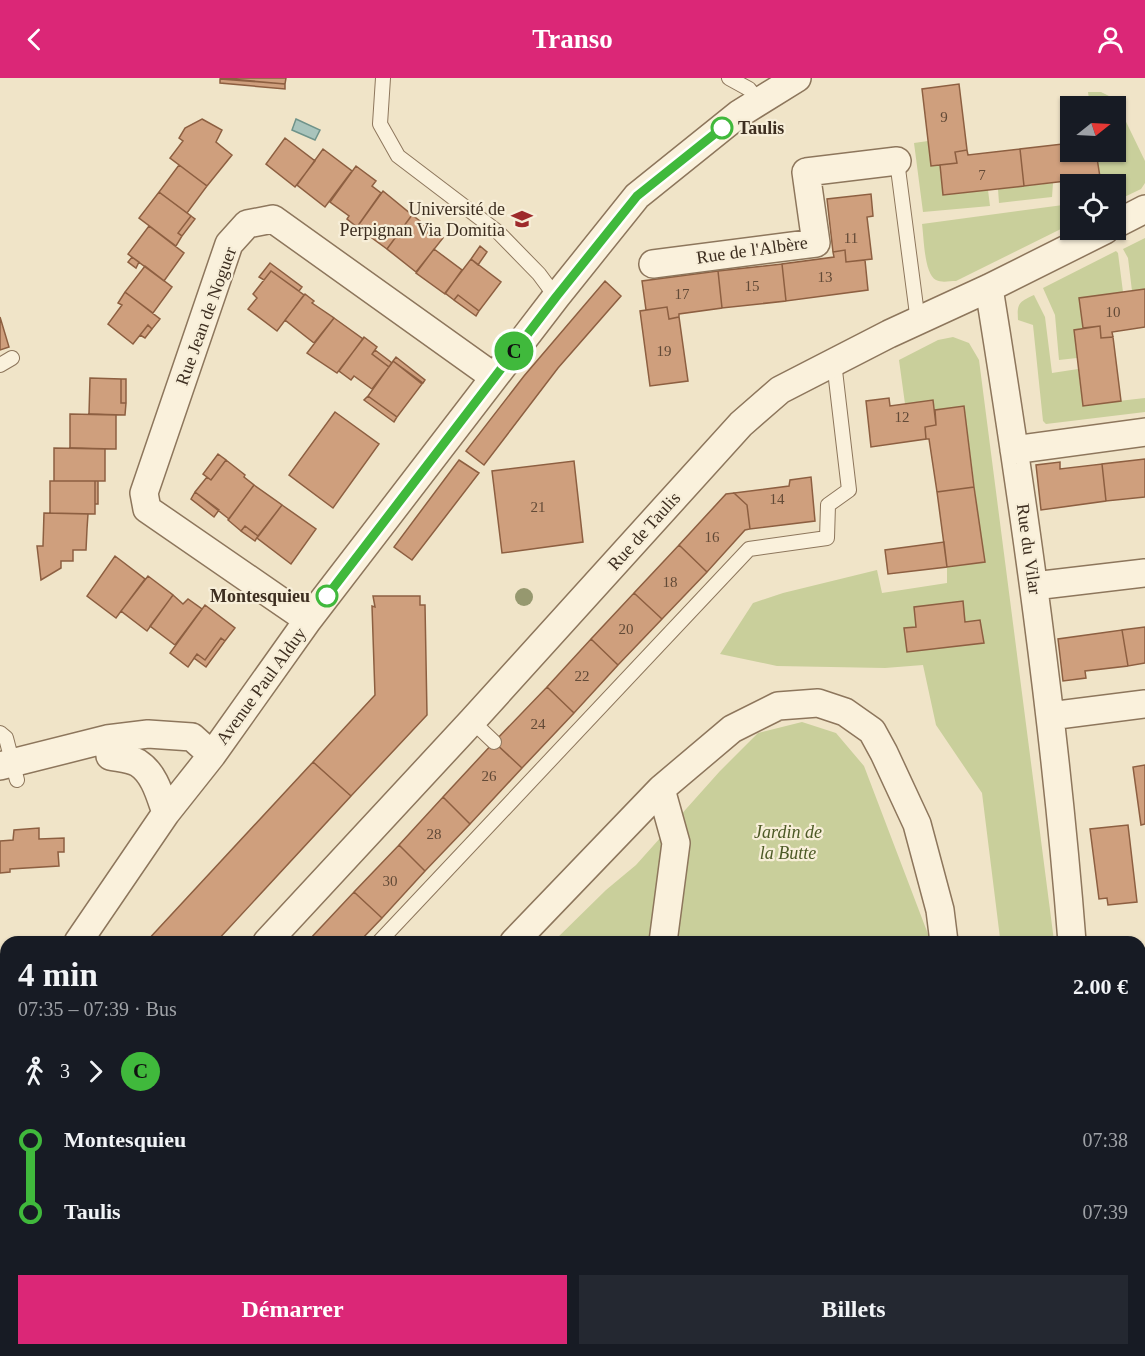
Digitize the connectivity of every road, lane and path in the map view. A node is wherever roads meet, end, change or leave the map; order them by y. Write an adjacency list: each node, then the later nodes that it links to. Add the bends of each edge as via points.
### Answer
1 (383, 78): 11 (lane, via 380,124 398,156 498,232)
2 (729, 78): 4 (lane, via 749,89)
3 (797, 78): 4 (street, Avenue Paul Alduy)
4 (759, 102): 11 (street, Avenue Paul Alduy, via 637,196)
5 (897, 160): 9 (street, Rue de l'Albère, via 806,172 816,243); 12 (lane, Rue de l'Albère)
6 (1145, 209): 7 (street)
7 (1126, 219)
8 (1085, 240): 10 (street, Rue de Taulis)
9 (653, 264)
10 (989, 288): 12 (street, Rue de Taulis); 16 (street, Rue du Vilar)
11 (556, 297): 14 (street, Avenue Paul Alduy)
12 (918, 322): 13 (street, Rue de Taulis)
13 (834, 362): 22 (street, Rue de Taulis, via 780,390 741,424); 32 (lane, via 849,490 828,504 827,538 749,549 528,773)
14 (494, 377): 19 (street, Avenue Paul Alduy); 19 (street, Rue Jean de Noguer, via 273,219 247,224 229,244 144,493 147,508)
15 (1145, 432): 16 (street)
16 (1014, 450): 18 (street, Rue du Vilar)
17 (1145, 573): 18 (street)
18 (1034, 586): 21 (street, Rue du Vilar)
19 (308, 620): 25 (street, Avenue Paul Alduy)
20 (1145, 704): 21 (street)
21 (1050, 716): 36 (street, Rue du Vilar)
22 (472, 721): 24 (lane); 31 (street, Rue de Taulis)
23 (0, 733): 27 (lane, via 6,738)
24 (494, 742)
25 (212, 755): 26 (street, via 145,750); 27 (street, via 192,737 148,734 107,739); 29 (street, Avenue Paul Alduy)
26 (110, 756): 27 (street); 29 (street, via 137,762 149,773)
27 (8, 773)
28 (661, 789): 33 (street); 34 (street, via 676,843); 35 (street, via 732,729 778,706 818,703 845,712 872,731 917,824)
29 (166, 813): 30 (street, Avenue Paul Alduy)
30 (83, 936)
31 (273, 936)
32 (384, 936)
33 (520, 936)
34 (664, 936)
35 (943, 936)
36 (1071, 936)

